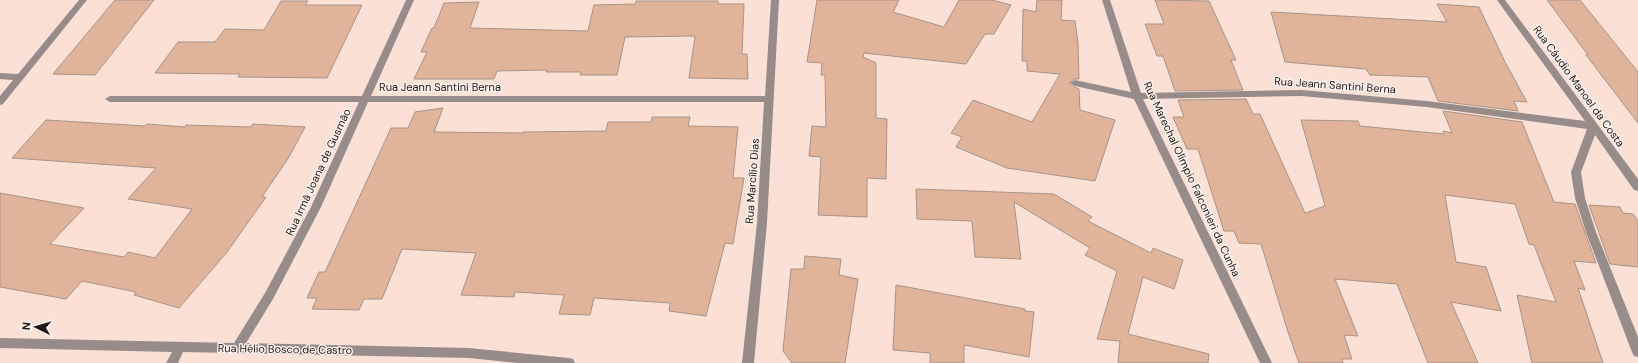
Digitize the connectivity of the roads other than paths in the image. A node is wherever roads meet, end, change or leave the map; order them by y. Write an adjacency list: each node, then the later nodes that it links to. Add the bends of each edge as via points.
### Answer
1 (83, 0): 7 (street)
2 (410, 0): 11 (street, Rua Irmã Joana de Gusmão)
3 (775, 0): 12 (street, Rua Marcílio Dias)
4 (1106, 0): 9 (street, Rua Marechal Olímpio Falconieri da Cunha)
5 (1501, 0): 14 (street, Rua Cáudio Manoel da Costa)
6 (0, 76): 7 (street)
7 (20, 77): 13 (street)
8 (1075, 83): 9 (street, Rua Jeann Santini Berna)
9 (1137, 96): 14 (street, Rua Jeann Santini Berna, via 1301,93 1427,104); 24 (street, Rua Marechal Olímpio Falconieri da Cunha)
10 (110, 98): 11 (street, Rua Jeann Santini Berna)
11 (365, 99): 12 (street, Rua Jeann Santini Berna); 18 (street, Rua Irmã Joana de Gusmão, via 294,250)
12 (770, 99): 23 (street, Rua Marcílio Dias, via 762,223)
13 (0, 102)
14 (1593, 126): 15 (street, Rua Cáudio Manoel da Costa); 19 (street, via 1576,172 1580,198)
15 (1638, 187)
16 (0, 343): 17 (street, Rua Hélio Bosco de Castro)
17 (180, 347): 18 (street, Rua Hélio Bosco de Castro); 21 (street)
18 (237, 348): 20 (street, Rua Hélio Bosco de Castro)
19 (1638, 352)
20 (467, 358): 22 (street, Rua Hélio Bosco de Castro)
21 (172, 363)
22 (569, 363)
23 (748, 363)
24 (1266, 363)

